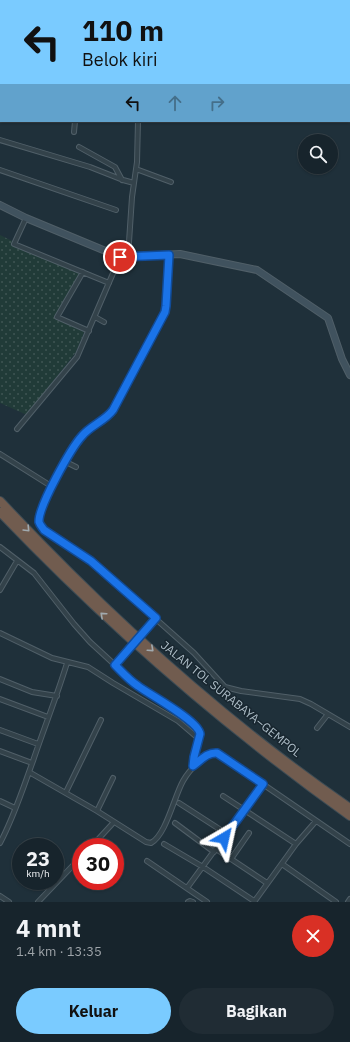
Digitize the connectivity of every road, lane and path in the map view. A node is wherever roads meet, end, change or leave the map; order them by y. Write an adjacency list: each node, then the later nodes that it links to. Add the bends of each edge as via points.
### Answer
1 (76, 122): 3 (street)
2 (138, 122): 6 (street)
3 (74, 132)
4 (0, 140): 8 (street, via 90,167)
5 (80, 147): 8 (street, via 115,167)
6 (136, 168): 9 (street); 10 (street)
7 (0, 170): 12 (street)
8 (123, 180): 10 (street)
9 (171, 182)
10 (134, 183): 16 (street)
11 (0, 205): 13 (street)
12 (116, 210)
13 (26, 218): 15 (street); 17 (street, via 14,244)
14 (169, 255): 16 (street); 22 (street, via 187,255 254,269 268,277 328,318); 25 (street, via 165,312 154,335 113,410 81,437)
15 (120, 257): 16 (street); 18 (street)
16 (128, 258)
17 (83, 272): 18 (street); 21 (street, via 57,316)
18 (109, 283): 19 (street)
19 (95, 317): 20 (street); 21 (street)
20 (104, 322)
21 (89, 330): 23 (street, via 77,357)
22 (350, 375)
23 (17, 429)
24 (0, 454): 27 (street)
25 (66, 462): 26 (street); 27 (street)
26 (76, 467)
27 (51, 486): 33 (street, via 43,503 40,525 91,561)
28 (0, 501): 59 (highway, JALAN TOL SURABAYA–GEMPOL, one-way to 59, via 76,579 178,673 274,752)
29 (0, 512): 62 (highway, JALAN TOL SURABAYA–GEMPOL, one-way to 29, via 271,758 151,659 38,552)
30 (0, 547): 31 (street)
31 (17, 561): 32 (street); 36 (street, via 34,573 82,633)
32 (0, 590)
33 (156, 618): 36 (street, bridge); 40 (street, via 194,653 225,687 300,699)
34 (0, 634): 35 (street)
35 (67, 663): 38 (street); 46 (street, via 92,669 178,720)
36 (115, 665): 46 (street, via 137,685 196,726 201,732)
37 (0, 679): 38 (street, via 32,692)
38 (57, 696): 41 (street)
39 (0, 699): 41 (street)
40 (328, 714): 43 (street); 44 (street)
41 (48, 717): 47 (street)
42 (101, 720): 54 (street)
43 (350, 727)
44 (318, 728)
45 (0, 730): 47 (street)
46 (199, 739): 50 (street)
47 (38, 744): 49 (street)
48 (0, 751): 49 (street)
49 (32, 763): 51 (street)
50 (193, 766): 53 (street, via 205,756 217,753); 64 (street, via 154,842 148,843)
51 (29, 772): 54 (street); 58 (street)
52 (113, 778): 61 (street)
53 (263, 784): 60 (street); 63 (street)
54 (66, 792): 61 (street)
55 (223, 796): 60 (street)
56 (0, 801): 58 (street)
57 (179, 803): 67 (street)
58 (15, 808): 69 (street)
59 (350, 808)
60 (244, 810): 67 (street); 71 (street)
61 (97, 811): 64 (street)
62 (350, 816)
63 (316, 821): 71 (street); 72 (street)
64 (114, 822): 68 (street)
65 (175, 823): 73 (street)
66 (249, 833): 74 (street)
67 (227, 834): 73 (street)
68 (99, 838)
69 (0, 843)
70 (164, 844): 78 (street)
71 (296, 844): 76 (street)
72 (350, 844)
73 (215, 850): 74 (street); 78 (street)
74 (231, 859): 79 (street)
75 (147, 861): 80 (street)
76 (282, 864): 79 (street); 89 (street)
77 (72, 866): 84 (street)
78 (203, 867): 80 (street); 88 (street)
79 (267, 883): 88 (street)
80 (187, 888): 87 (street)
81 (0, 896): 83 (street)
82 (350, 899): 90 (street)
83 (9, 902)
84 (38, 902)
85 (188, 902): 86 (street)
86 (193, 902)
87 (207, 902)
88 (254, 902)
89 (336, 902)
90 (348, 902)

